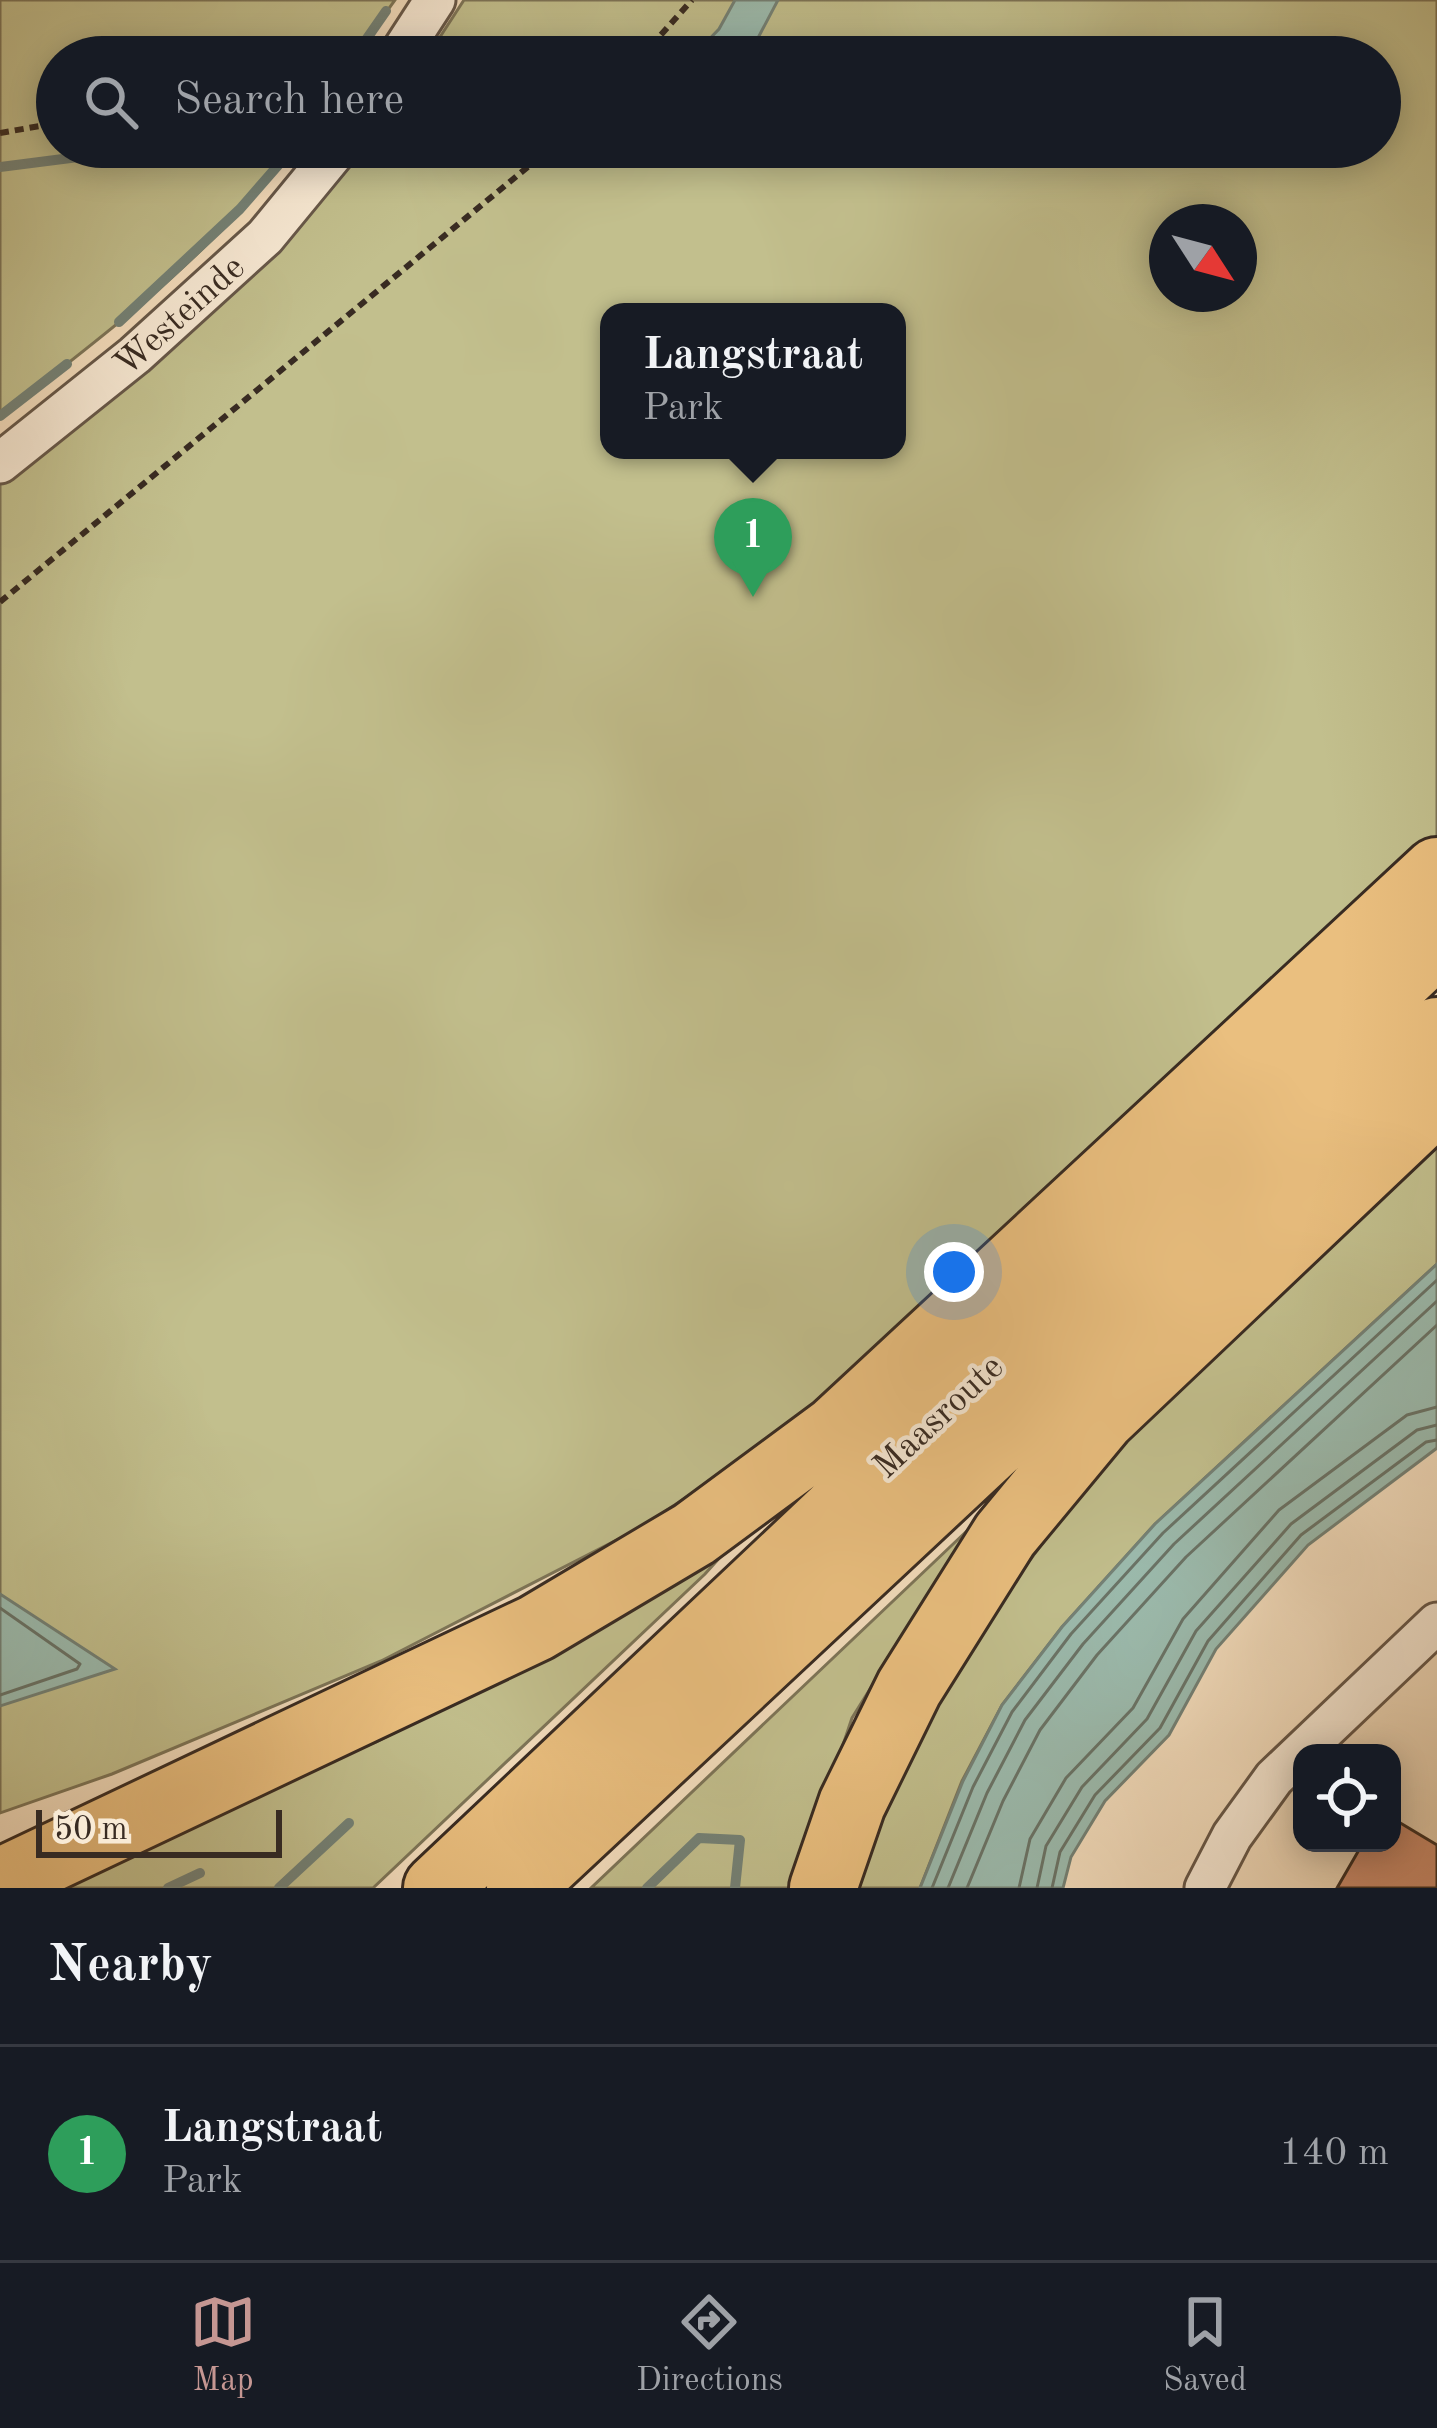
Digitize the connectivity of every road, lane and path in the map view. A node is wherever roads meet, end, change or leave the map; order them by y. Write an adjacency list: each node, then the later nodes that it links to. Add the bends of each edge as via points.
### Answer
1 (435, 0): 3 (street)
2 (692, 0): 4 (path)
3 (412, 36)
4 (659, 36)
5 (36, 127): 6 (path)
6 (0, 133)
7 (322, 168): 9 (street, Westeinde, via 265,237)
8 (527, 168): 10 (path)
9 (0, 463)
10 (0, 602)
11 (1437, 871): 16 (highway, via 836,1429 694,1534 536,1628)
12 (1437, 943): 19 (highway, Maasroute)
13 (1437, 1030): 20 (highway, Maasroute)
14 (1437, 1100): 21 (highway, via 1102,1418 1018,1519 908,1688)
15 (1437, 1623): 22 (street, via 1274,1778)
16 (269, 1756): 17 (highway); 18 (highway)
17 (0, 1847)
18 (0, 1882)
19 (437, 1888)
20 (520, 1888)
21 (823, 1888)
22 (1205, 1888)

